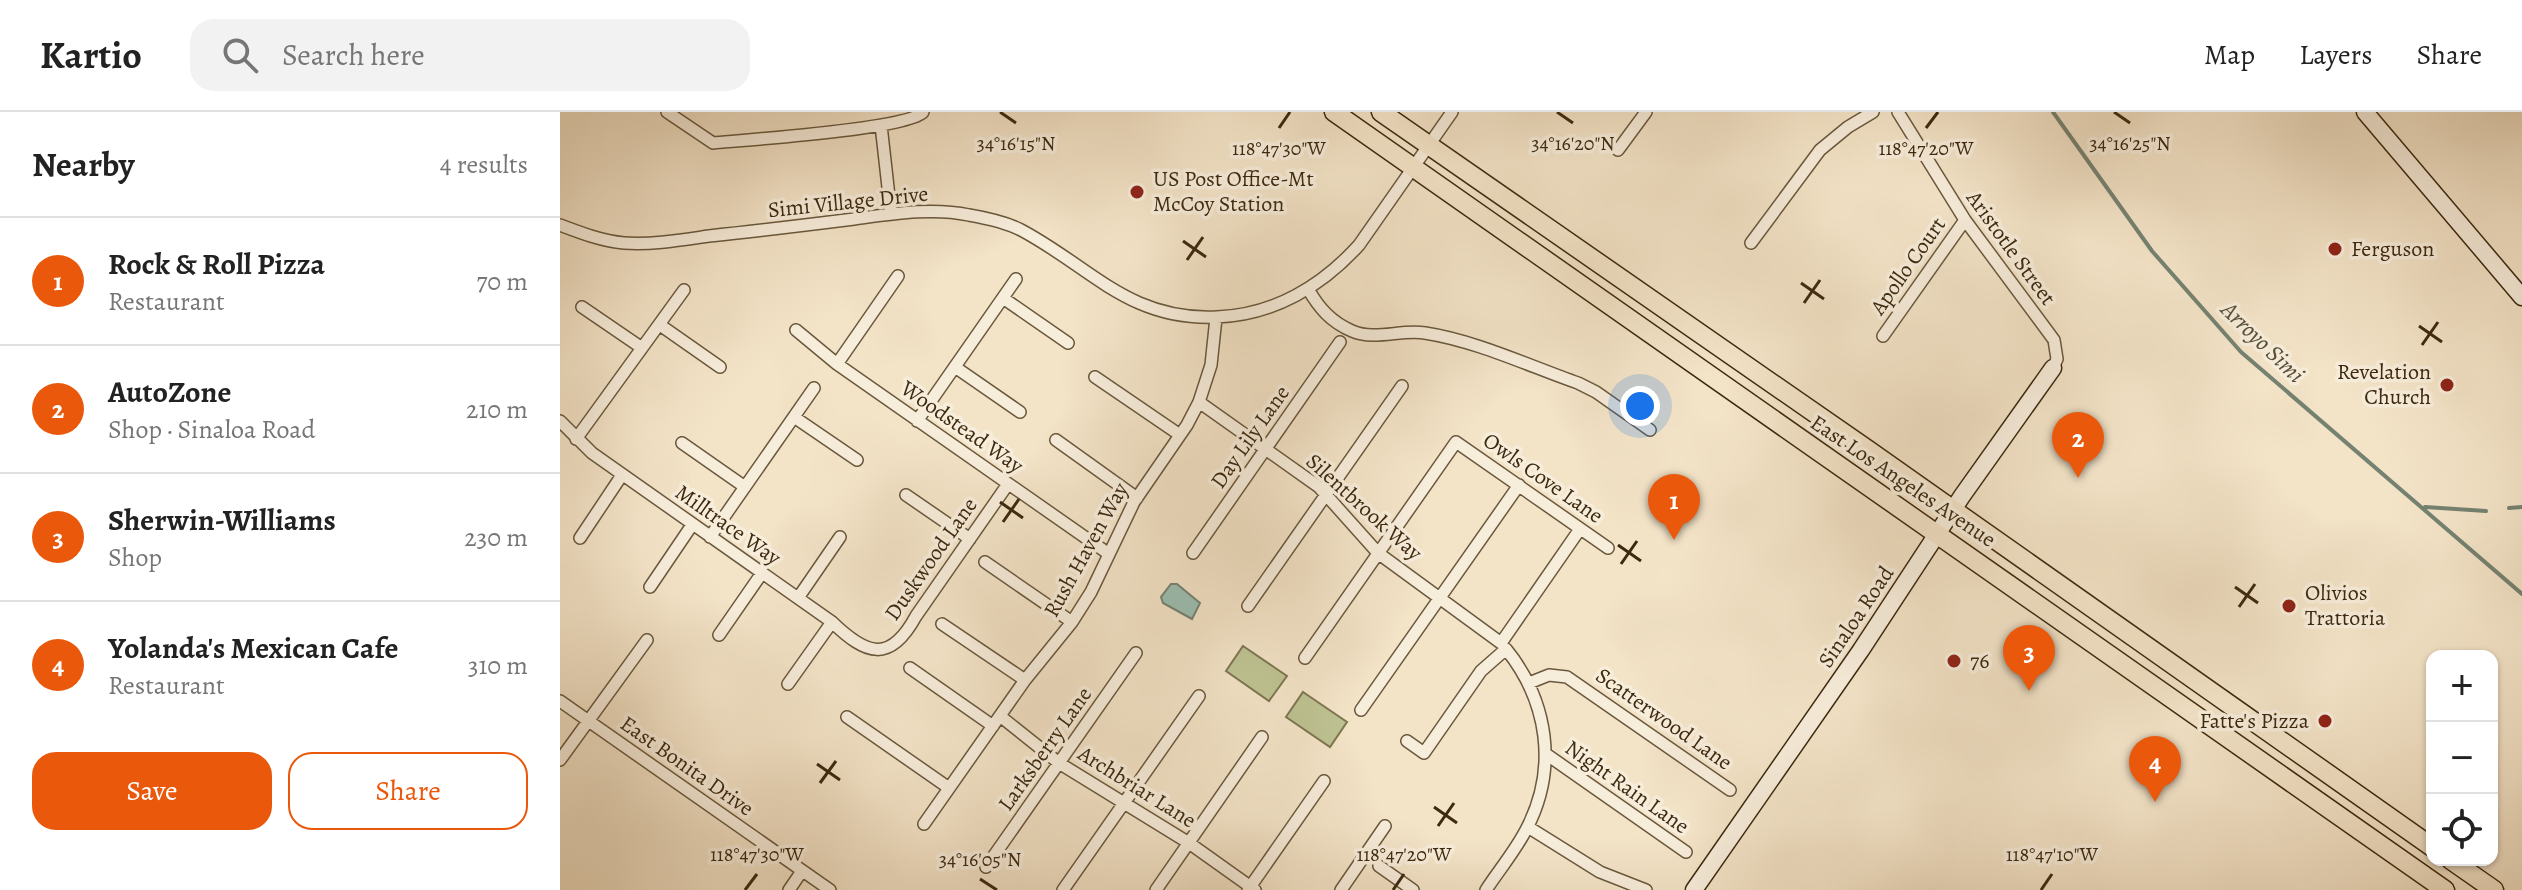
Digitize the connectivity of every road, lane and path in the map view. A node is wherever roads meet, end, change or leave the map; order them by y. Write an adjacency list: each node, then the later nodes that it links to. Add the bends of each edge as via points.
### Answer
1 (667, 112): 10 (street, via 713,143)
2 (923, 112): 10 (street)
3 (1334, 112): 13 (main road, East Los Angeles Avenue)
4 (1381, 112): 11 (main road, East Los Angeles Avenue)
5 (1452, 112): 11 (street, Simi Village Drive)
6 (1646, 112): 12 (street)
7 (1873, 112): 17 (street, via 1820,150)
8 (1898, 112): 15 (street, Aristotle Street)
9 (2365, 112): 22 (street)
10 (881, 125): 14 (street)
11 (1429, 146): 13 (street, Simi Village Drive); 58 (main road, East Los Angeles Avenue)
12 (1618, 150)
13 (1413, 168): 20 (street, Simi Village Drive, via 1359,245); 61 (main road, East Los Angeles Avenue)
14 (891, 214): 16 (street, Simi Village Drive, via 646,243 600,239); 25 (street, Simi Village Drive, via 965,214 997,221 1021,230 1138,304 1176,315)
15 (1965, 220): 28 (street, Apollo Court); 35 (street, Aristotle Street, via 2054,340)
16 (560, 226)
17 (1751, 243)
18 (898, 276): 32 (street)
19 (1016, 279): 23 (street)
20 (1308, 289): 25 (street, Simi Village Drive, via 1274,306); 44 (street, via 1320,309 1356,333 1424,332 1453,339 1578,383)
21 (684, 290): 26 (street)
22 (2522, 297)
23 (1003, 298): 30 (street); 34 (street)
24 (582, 307): 31 (street)
25 (1216, 318): 39 (street, Rush Haven Way, via 1211,365)
26 (660, 325): 31 (street); 33 (street)
27 (796, 330): 32 (street, Woodstead Way)
28 (1883, 336)
29 (1340, 342): 49 (street, Day Lily Lane)
30 (1068, 343)
31 (642, 348): 46 (street)
32 (837, 364): 43 (street, Woodstead Way)
33 (720, 367)
34 (955, 367): 40 (street); 43 (street)
35 (2053, 368): 58 (street, Sinaloa Road)
36 (1095, 377): 45 (street)
37 (1402, 386): 55 (street)
38 (814, 388): 41 (street)
39 (1199, 402): 45 (street, Rush Haven Way); 49 (street, Silentbrook Way)
40 (1020, 412)
41 (794, 417): 50 (street); 54 (street)
42 (560, 421): 46 (street, Milltrace Way)
43 (917, 421): 52 (street, Woodstead Way)
44 (1650, 430)
45 (1180, 435): 57 (street, Rush Haven Way)
46 (576, 439): 51 (street, Milltrace Way)
47 (1056, 440): 57 (street)
48 (682, 443): 54 (street)
49 (1266, 449): 55 (street, Silentbrook Way); 67 (street, Day Lily Lane)
50 (857, 460)
51 (622, 475): 59 (street, Milltrace Way); 64 (street)
52 (1008, 484): 65 (street, Duskwood Lane); 69 (street, Woodstead Way)
53 (1519, 485): 60 (street, Owls Cove Lane); 68 (street, Owls Cove Lane, via 1456,442); 73 (street)
54 (745, 487): 62 (street)
55 (1327, 494): 68 (street, Silentbrook Way); 75 (street)
56 (906, 495): 65 (street)
57 (1137, 498): 69 (street, Rush Haven Way)
58 (1954, 510): 61 (street, Sinaloa Road); 108 (main road, East Los Angeles Avenue)
59 (692, 525): 62 (street, Milltrace Way); 72 (street)
60 (1580, 529): 66 (street, Owls Cove Lane); 81 (street)
61 (1939, 533): 123 (street, Sinaloa Road); 124 (main road, East Los Angeles Avenue)
62 (710, 537): 71 (street, Milltrace Way)
63 (840, 537): 74 (street)
64 (580, 538)
65 (970, 539): 82 (street, Duskwood Lane, via 906,634)
66 (1608, 548)
67 (1193, 553)
68 (1378, 553): 73 (street, Silentbrook Way); 84 (street)
69 (1109, 554): 77 (street, Rush Haven Way)
70 (985, 562): 77 (street)
71 (762, 573): 74 (street, Milltrace Way); 79 (street)
72 (650, 587)
73 (1440, 597): 81 (street, Silentbrook Way); 91 (street)
74 (798, 598): 76 (street, Milltrace Way)
75 (1248, 606)
76 (832, 622): 82 (street, Milltrace Way, via 852,642); 88 (street)
77 (1072, 622): 86 (street, Rush Haven Way)
78 (942, 624): 86 (street)
79 (719, 635)
80 (647, 640): 94 (street)
81 (1503, 646): 87 (street, Silentbrook Way); 96 (street, via 1424,753)
82 (880, 649)
83 (1136, 653): 99 (street, Larksberry Lane)
84 (1305, 658)
85 (910, 668): 93 (street, Archbriar Lane)
86 (1025, 680): 93 (street, Rush Haven Way)
87 (1529, 683): 97 (street, Silentbrook Way, via 1544,726); 102 (street, Scatterwood Lane, via 1549,675 1567,677)
88 (788, 684)
89 (1199, 696): 103 (street)
90 (560, 701): 94 (street, East Bonita Drive)
91 (1361, 710)
92 (847, 717): 101 (street)
93 (996, 721): 99 (street, Archbriar Lane); 101 (street, Rush Haven Way)
94 (589, 722): 98 (street); 113 (street, East Bonita Drive)
95 (1262, 737): 107 (street)
96 (1407, 741)
97 (1546, 754): 106 (street, Silentbrook Way); 109 (street, Night Rain Lane)
98 (560, 760)
99 (1059, 763): 103 (street, Archbriar Lane); 112 (street, Larksberry Lane)
100 (1324, 781): 114 (street)
101 (949, 788): 104 (street, Rush Haven Way)
102 (1730, 790)
103 (1123, 804): 107 (street, Archbriar Lane); 117 (street)
104 (924, 824)
105 (1385, 826): 119 (street)
106 (1528, 827): 121 (street, Silentbrook Way); 122 (street, via 1600,872)
107 (1189, 843): 114 (street, Archbriar Lane); 118 (street)
108 (2426, 843)
109 (1686, 852)
110 (1379, 866): 120 (street)
111 (2460, 866): 125 (main road)
112 (986, 867)
113 (802, 871): 115 (street); 116 (street, East Bonita Drive)
114 (1251, 889)
115 (789, 890)
116 (830, 890)
117 (1063, 890)
118 (1156, 890)
119 (1341, 890)
120 (1413, 890)
121 (1486, 890)
122 (1646, 890)
123 (1694, 890)
124 (2445, 890)
125 (2494, 890)

